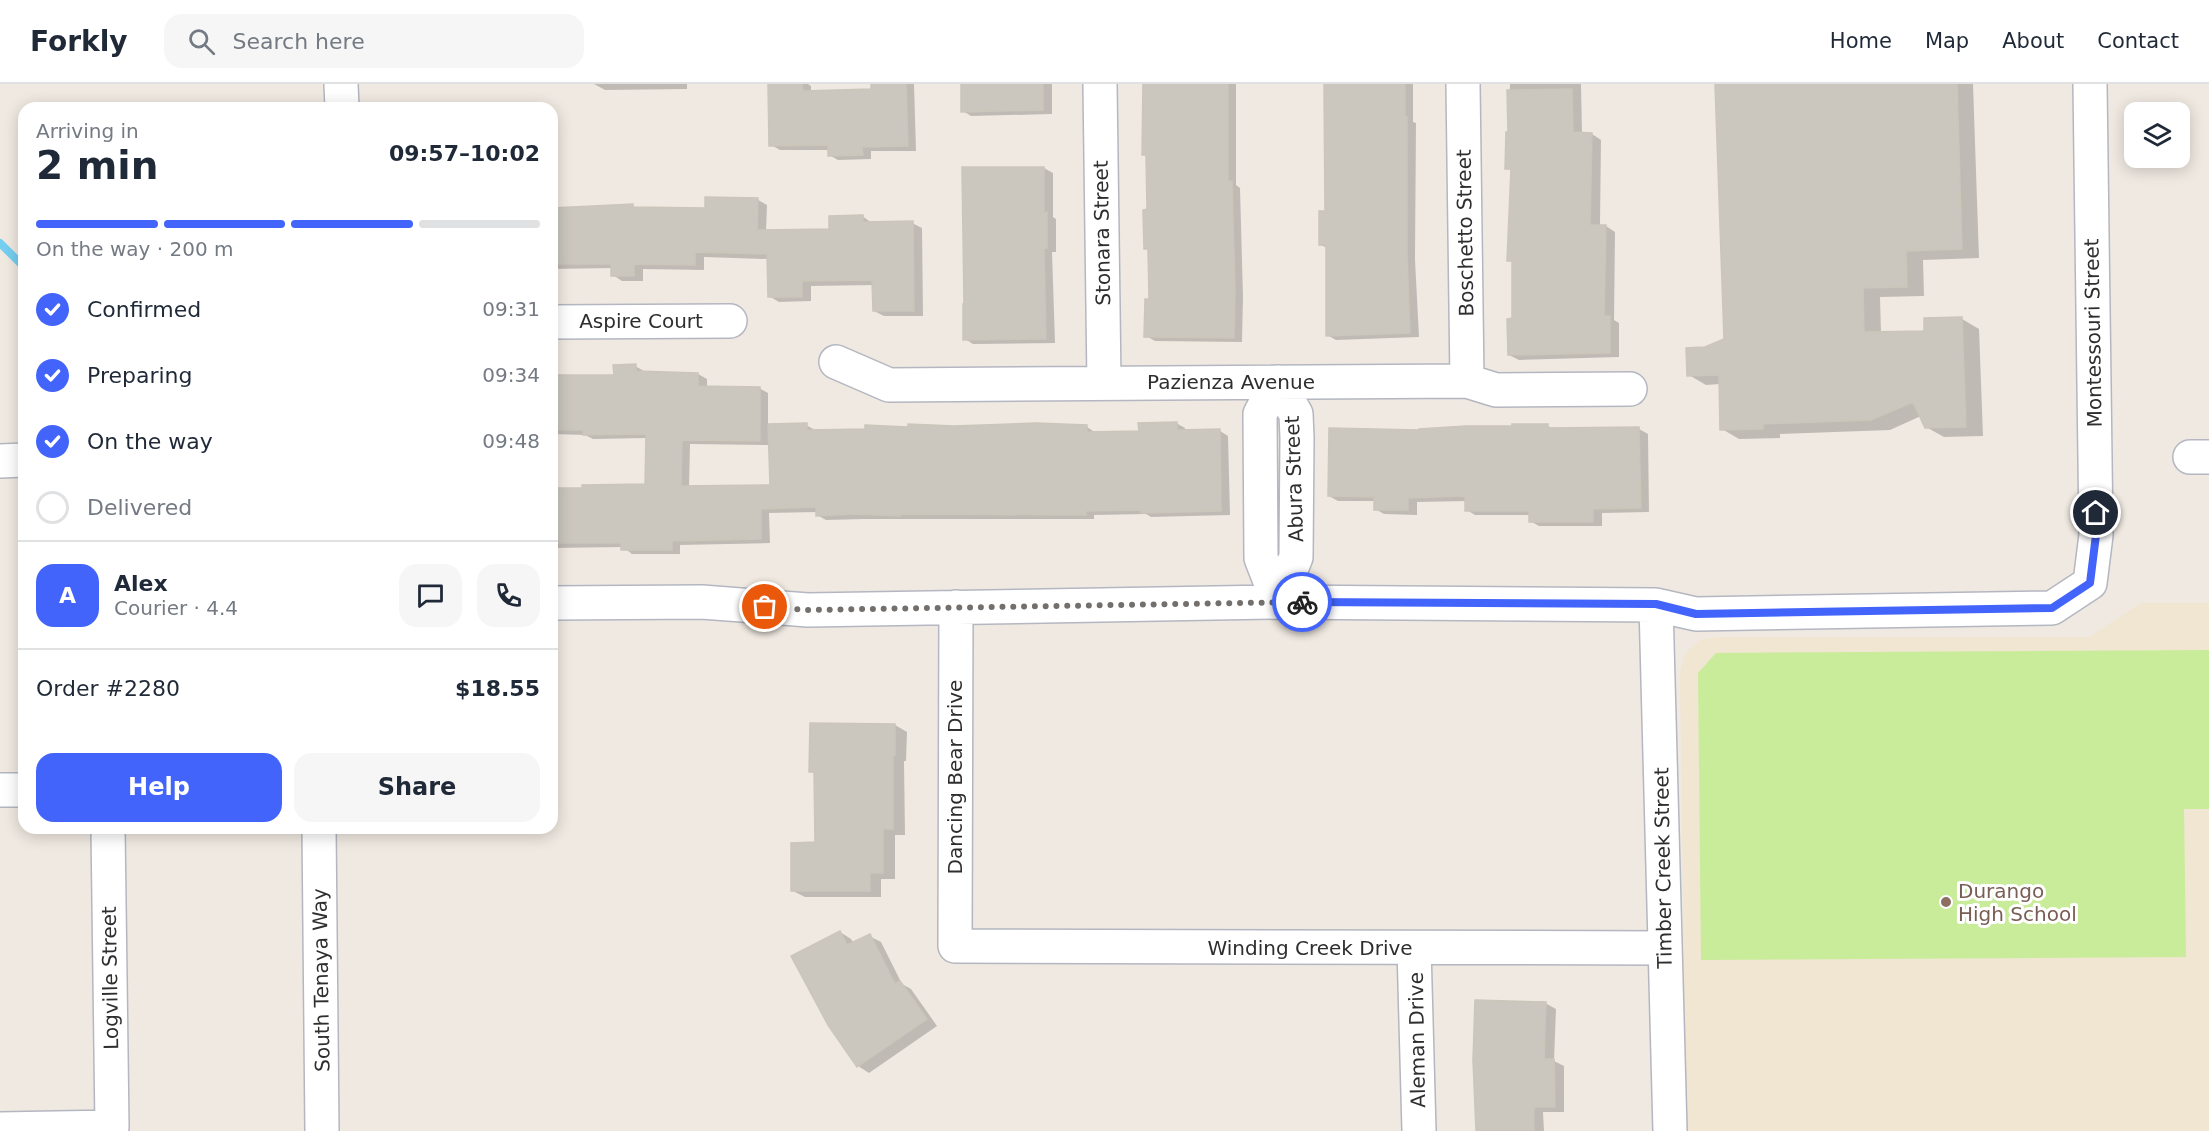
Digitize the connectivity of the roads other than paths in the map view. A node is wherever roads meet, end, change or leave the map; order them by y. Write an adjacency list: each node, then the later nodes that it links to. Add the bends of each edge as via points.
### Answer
1 (341, 84): 5 (street)
2 (1100, 84): 11 (street, Stonara Street)
3 (1463, 84): 9 (street, Boschetto Street)
4 (2090, 84): 17 (street, Montessouri Street, via 2096,535 2090,583 2052,608 1696,614)
5 (342, 102)
6 (730, 321): 7 (street, Aspire Court)
7 (558, 322)
8 (836, 362): 11 (street, Pazienza Avenue, via 889,385)
9 (1467, 381): 10 (street, Pazienza Avenue); 12 (street, Pazienza Avenue, via 1496,390)
10 (1277, 382): 11 (street, Pazienza Avenue); 15 (street, Abura Street, via 1260,414 1261,558)
11 (1104, 383)
12 (1630, 389)
13 (18, 460): 14 (street)
14 (0, 461)
15 (1278, 602): 17 (street); 18 (street)
16 (558, 603): 18 (street, via 702,602 808,610)
17 (1656, 604): 25 (street, Timber Creek Street)
18 (956, 607): 23 (street, Dancing Bear Drive)
19 (0, 790): 20 (street)
20 (18, 790)
21 (108, 834): 26 (street, Logville Street, via 112,1127)
22 (319, 834): 27 (street, South Tenaya Way)
23 (955, 946): 24 (street, Winding Creek Drive)
24 (1414, 948): 25 (street, Winding Creek Drive); 28 (street, Aleman Drive)
25 (1665, 948): 29 (street, Timber Creek Street)
26 (0, 1129)
27 (322, 1131)
28 (1419, 1131)
29 (1670, 1131)

